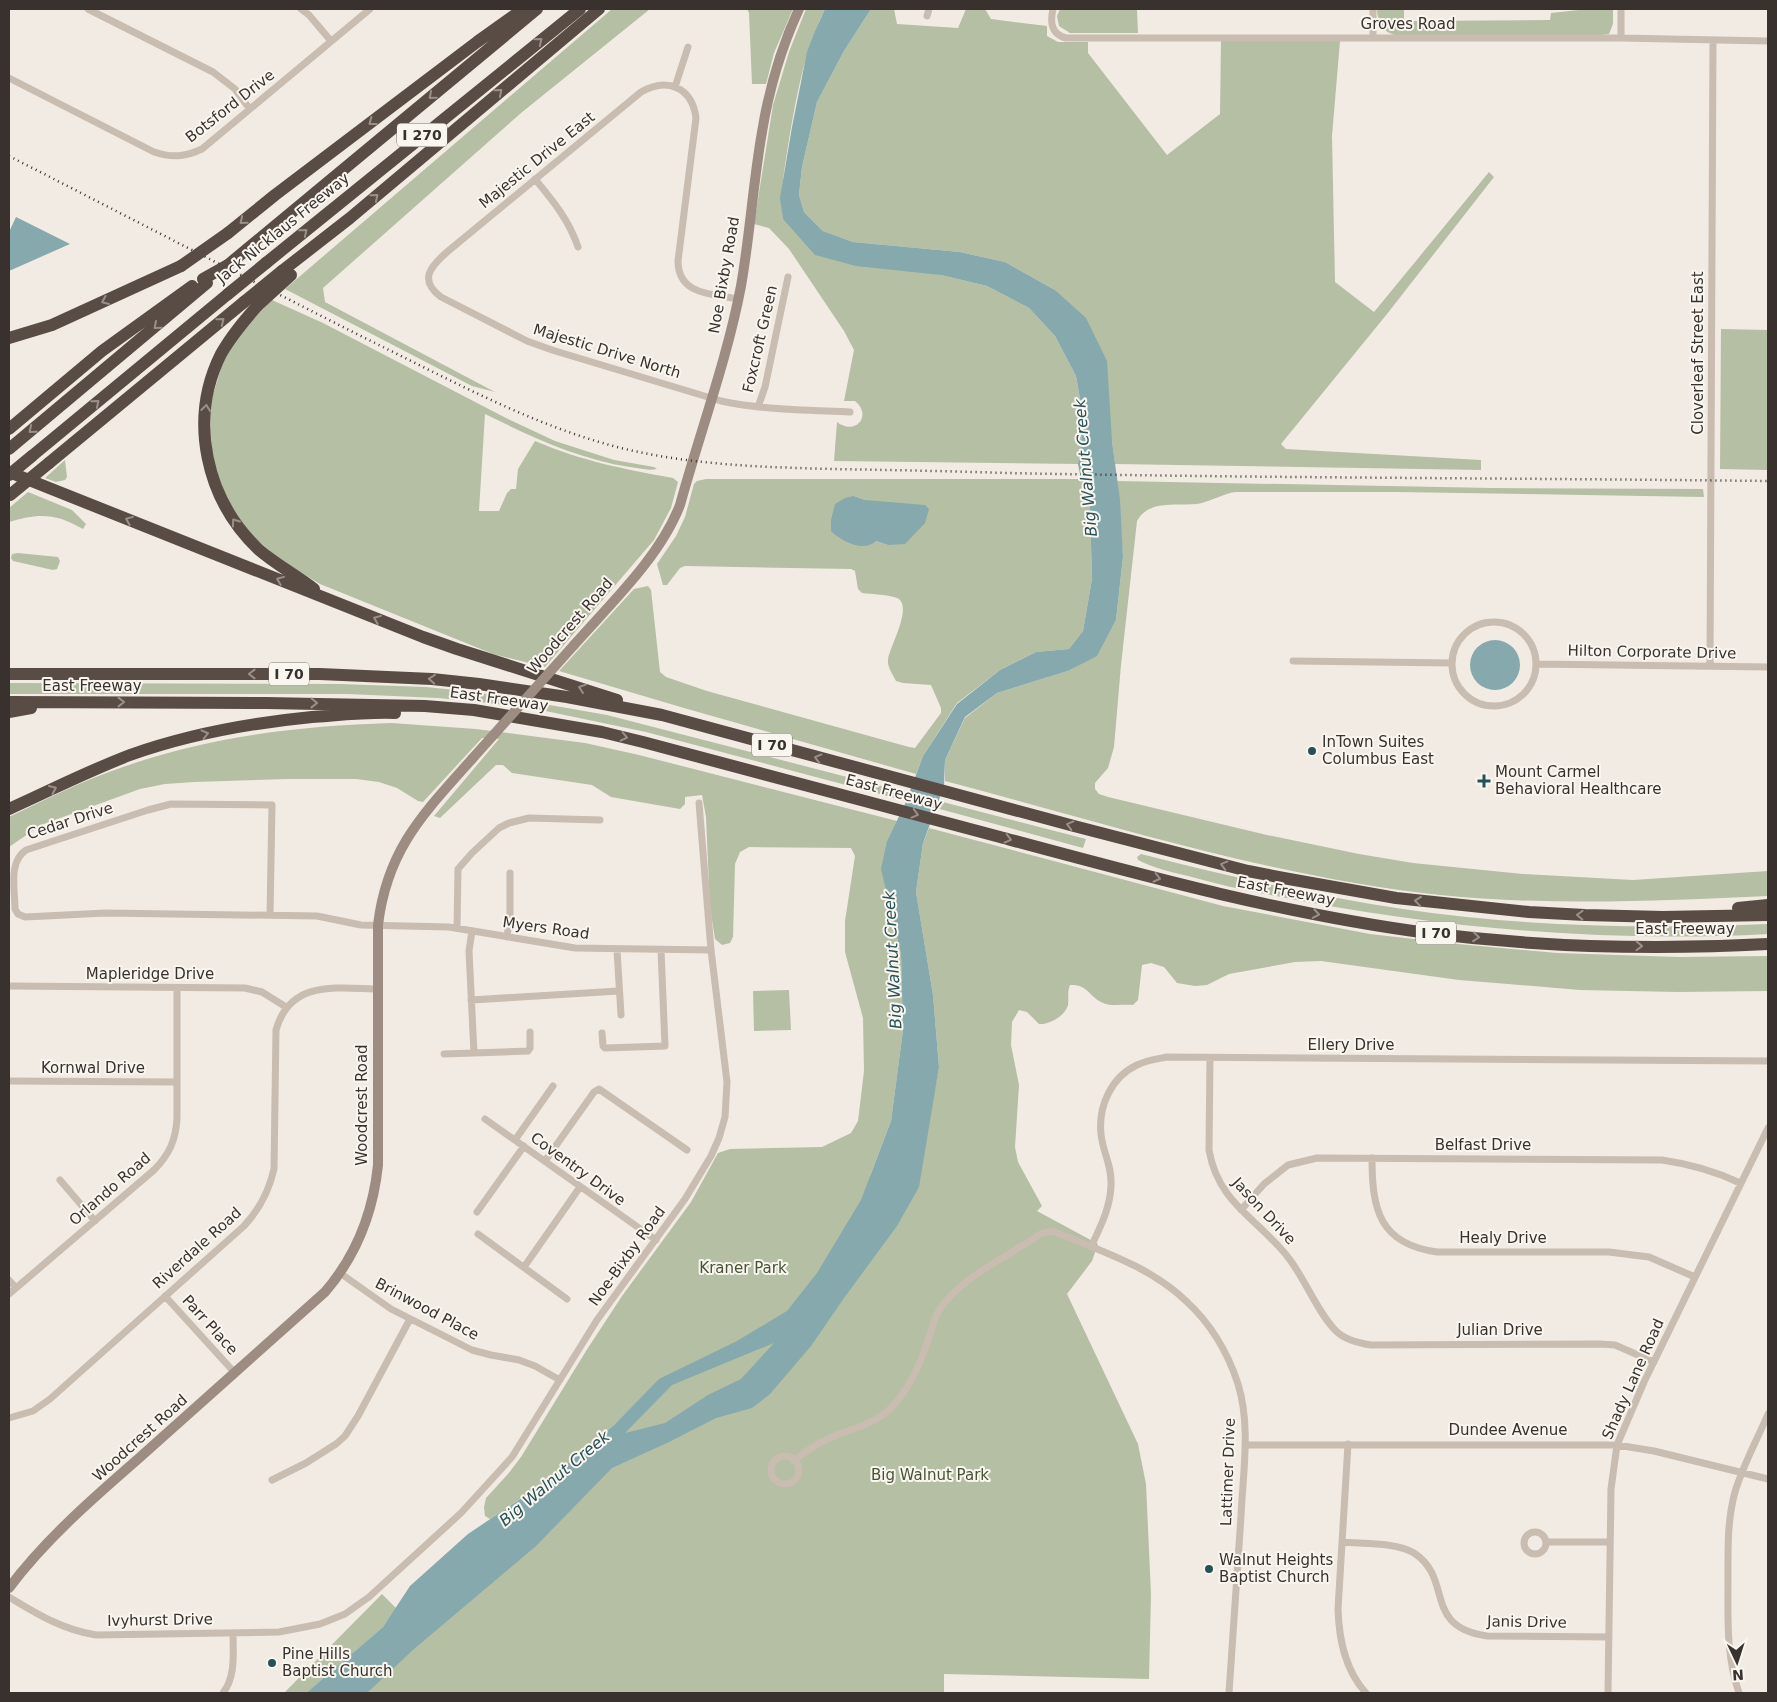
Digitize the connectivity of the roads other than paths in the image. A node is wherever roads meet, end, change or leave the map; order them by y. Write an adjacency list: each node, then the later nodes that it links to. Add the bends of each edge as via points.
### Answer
1 (88, 9): 20 (street, via 213,72 235,89)
2 (301, 9): 15 (street)
3 (370, 9): 15 (street, Botsford Drive)
4 (523, 9): 28 (highway, one-way to 28, bridge, via 181,266 52,325)
5 (537, 9): 26 (highway, Jack Nicklaus Freeway / I 270, one-way to 26, bridge, via 228,266)
6 (580, 9): 34 (highway, Jack Nicklaus Freeway / I 270, one-way to 6, bridge)
7 (599, 9): 23 (highway, one-way to 7)
8 (799, 9): 27 (street, Noe Bixby Road, via 783,47 768,102)
9 (1053, 9): 12 (street, Groves Road, via 1052,27 1066,38)
10 (1373, 9): 12 (street)
11 (1621, 9): 13 (street)
12 (1373, 38): 13 (street, Groves Road)
13 (1621, 38): 14 (street, Groves Road)
14 (1713, 40): 16 (street, Groves Road); 41 (street, Cloverleaf Street East)
15 (331, 41): 20 (street, Botsford Drive)
16 (1768, 41)
17 (688, 47): 19 (street)
18 (9, 78): 20 (street, Botsford Drive, via 166,156 185,155 202,148)
19 (675, 86): 21 (street, Majestic Drive East, via 657,85 641,92); 27 (street, via 692,103 696,118 679,274 691,289)
20 (249, 108)
21 (535, 180): 22 (street, via 562,213); 24 (street, Majestic Drive East, via 436,262)
22 (578, 247)
23 (286, 273): 35 (highway, one-way to 23, bridge, via 244,302); 37 (highway, one-way to 23, bridge, via 270,558 243,532 222,501 208,467 204,427 206,403 221,354 238,328)
24 (428, 275): 29 (street, Majestic Drive North, via 431,288 440,297 527,341)
25 (788, 277): 30 (street, Foxcroft Green)
26 (205, 281): 32 (highway, via 102,351); 33 (highway, Jack Nicklaus Freeway / I 270, one-way to 33)
27 (738, 299): 29 (street, Noe Bixby Road)
28 (9, 338)
29 (711, 397): 30 (street, Majestic Drive North); 36 (street, Noe Bixby Road, via 675,517)
30 (758, 408): 31 (street, Majestic Drive North)
31 (850, 412)
32 (9, 429)
33 (10, 449)
34 (9, 473): 37 (highway, one-way to 34)
35 (9, 496)
36 (643, 566): 57 (street, Woodcrest Road, bridge, via 426,812 400,849 386,883)
37 (326, 598): 47 (highway, one-way to 37, via 457,649)
38 (1293, 661): 39 (street)
39 (1452, 663): 40 (street, via 1457,644 1465,634 1489,622 1516,628 1527,637 1534,650); 40 (street, via 1460,688 1469,697 1493,706 1506,704 1523,694 1534,677)
40 (1536, 664): 41 (street, Hilton Corporate Drive)
41 (1710, 666): 42 (street, Hilton Corporate Drive)
42 (1768, 667)
43 (9, 674): 47 (highway, East Freeway / I 70, one-way to 43, via 567,697 432,679 320,674)
44 (9, 702): 45 (highway, East Freeway / I 70)
45 (73, 702): 46 (highway); 48 (highway, East Freeway / I 70, one-way to 48, via 425,706 474,710)
46 (9, 712)
47 (662, 715): 56 (highway, East Freeway / I 70, one-way to 47, via 1456,906 1248,871)
48 (559, 725): 50 (highway, one-way to 48, via 130,756 172,742 243,726 382,713 476,716); 61 (highway, East Freeway / I 70, one-way to 61, via 643,742 1221,894 1294,910 1428,932 1515,941 1667,947)
49 (700, 803): 64 (street, Noe-Bixby Road)
50 (9, 809)
51 (600, 820): 58 (street, via 529,818 499,828 458,869)
52 (510, 873): 60 (street)
53 (1768, 905): 56 (highway)
54 (270, 915): 54 (street, Cedar Drive, via 106,913 25,917 15,909 15,865 18,856 26,850 171,804 272,804); 57 (street, Cedar Drive, via 317,916 346,923)
55 (1768, 915): 56 (highway, East Freeway / I 70)
56 (1663, 917)
57 (378, 925): 58 (street, Myers Road); 67 (street, Woodcrest Road)
58 (457, 928): 59 (street, Myers Road)
59 (472, 931): 60 (street, Myers Road); 69 (street, via 468,951)
60 (507, 937): 62 (street, Myers Road, via 575,948)
61 (1768, 944)
62 (617, 950): 63 (street, Myers Road); 68 (street)
63 (661, 950): 64 (street, Myers Road); 73 (street, via 665,1046 605,1048)
64 (711, 950): 95 (street, Noe-Bixby Road, via 727,1082 725,1117 711,1156)
65 (9, 986): 66 (street, Mapleridge Drive)
66 (177, 988): 70 (street, Mapleridge Drive, via 254,989); 79 (street, Orlando Road)
67 (377, 989): 70 (street, via 320,989 298,996); 98 (street, Woodcrest Road, via 376,1178 364,1227)
68 (619, 991): 69 (street); 71 (street)
69 (471, 1000): 74 (street)
70 (286, 1007): 103 (street, Riverdale Road, via 276,1030 275,1155 266,1194 252,1218)
71 (620, 1016)
72 (530, 1032): 74 (street, via 528,1051)
73 (602, 1033)
74 (474, 1053): 75 (street)
75 (444, 1054)
76 (1210, 1058): 77 (street, Ellery Drive); 91 (street, Jason Drive, via 1209,1150 1212,1165 1224,1191); 96 (street, Ellery Drive, via 1152,1060 1136,1065 1113,1085 1104,1103 1100,1123 1103,1146 1110,1164 1110,1198 1108,1212)
77 (1768, 1061)
78 (9, 1081): 79 (street, Kornwal Drive)
79 (177, 1082): 93 (street, Orlando Road, via 177,1127 168,1155)
80 (553, 1086): 83 (street)
81 (485, 1119): 83 (street, Coventry Drive)
82 (1768, 1128): 89 (street, Shady Lane Road)
83 (516, 1140): 84 (street, Coventry Drive)
84 (524, 1146): 87 (street, Coventry Drive); 92 (street)
85 (687, 1150): 87 (street, via 599,1089)
86 (1372, 1158): 89 (street, Belfast Drive, via 1662,1160 1708,1169); 91 (street, Belfast Drive, via 1317,1158 1288,1165 1264,1184); 99 (street, Healy Drive, via 1372,1188 1381,1219 1391,1233 1421,1250 1633,1254 1660,1261)
87 (545, 1161): 90 (street, Coventry Drive)
88 (60, 1180): 93 (street)
89 (1740, 1183): 99 (street, Shady Lane Road)
90 (580, 1187): 95 (street, Coventry Drive); 97 (street)
91 (1241, 1210): 106 (street, Jason Drive, via 1288,1257 1331,1325)
92 (477, 1212)
93 (95, 1221): 101 (street, Orlando Road)
94 (478, 1234): 97 (street)
95 (656, 1240): 109 (street, Noe-Bixby Road, via 597,1320)
96 (1091, 1247): 113 (street, Lattimer Drive, via 1156,1278 1187,1301 1209,1326 1238,1383); 115 (street, Lattimer Drive, via 1052,1232 1042,1233 962,1285 937,1315 915,1375 889,1410 862,1426 819,1443)
97 (524, 1267): 104 (street)
98 (340, 1273): 105 (street, Brinwood Place); 108 (street, Woodcrest Road, via 325,1292)
99 (1695, 1277): 107 (street, Shady Lane Road)
100 (9, 1280): 101 (street)
101 (16, 1288): 102 (street, Orlando Road)
102 (9, 1294)
103 (165, 1296): 108 (street, Parr Place); 111 (street, Riverdale Road, via 50,1399 33,1411)
104 (567, 1299)
105 (410, 1319): 109 (street, Brinwood Place, via 472,1350 519,1360); 118 (street, via 345,1436 306,1463)
106 (1344, 1336): 107 (street, Julian Drive, via 1371,1345 1615,1345)
107 (1654, 1362): 114 (street, Shady Lane Road)
108 (234, 1372): 122 (street, Woodcrest Road, via 48,1542)
109 (560, 1380): 124 (street, Noe-Bixby Road, via 512,1457 461,1513 370,1597 346,1614)
110 (1768, 1414): 116 (street)
111 (9, 1418)
112 (1348, 1444): 113 (street, Dundee Avenue); 114 (street, Dundee Avenue); 119 (street)
113 (1245, 1445): 128 (street, Lattimer Drive)
114 (1617, 1445): 116 (street, Dundee Avenue); 121 (street, Shady Lane Road, via 1611,1489)
115 (794, 1460)
116 (1742, 1472): 117 (street, Dundee Avenue); 131 (street, via 1734,1494 1728,1535 1729,1649)
117 (1768, 1478)
118 (272, 1480)
119 (1342, 1542): 126 (street, Janis Drive, via 1392,1546 1414,1553 1434,1575 1446,1614 1470,1633 1487,1636); 129 (street, via 1339,1635 1352,1672)
120 (1546, 1542): 121 (street)
121 (1610, 1542): 126 (street, Shady Lane Road)
122 (9, 1588)
123 (9, 1597): 125 (street, Ivyhurst Drive, via 64,1628 80,1632 110,1635)
124 (320, 1624): 125 (street, Ivyhurst Drive, via 293,1630)
125 (233, 1633): 127 (street, via 232,1672)
126 (1609, 1637): 130 (street, Shady Lane Road)
127 (223, 1693)
128 (1229, 1693)
129 (1366, 1693)
130 (1608, 1693)
131 (1739, 1693)

